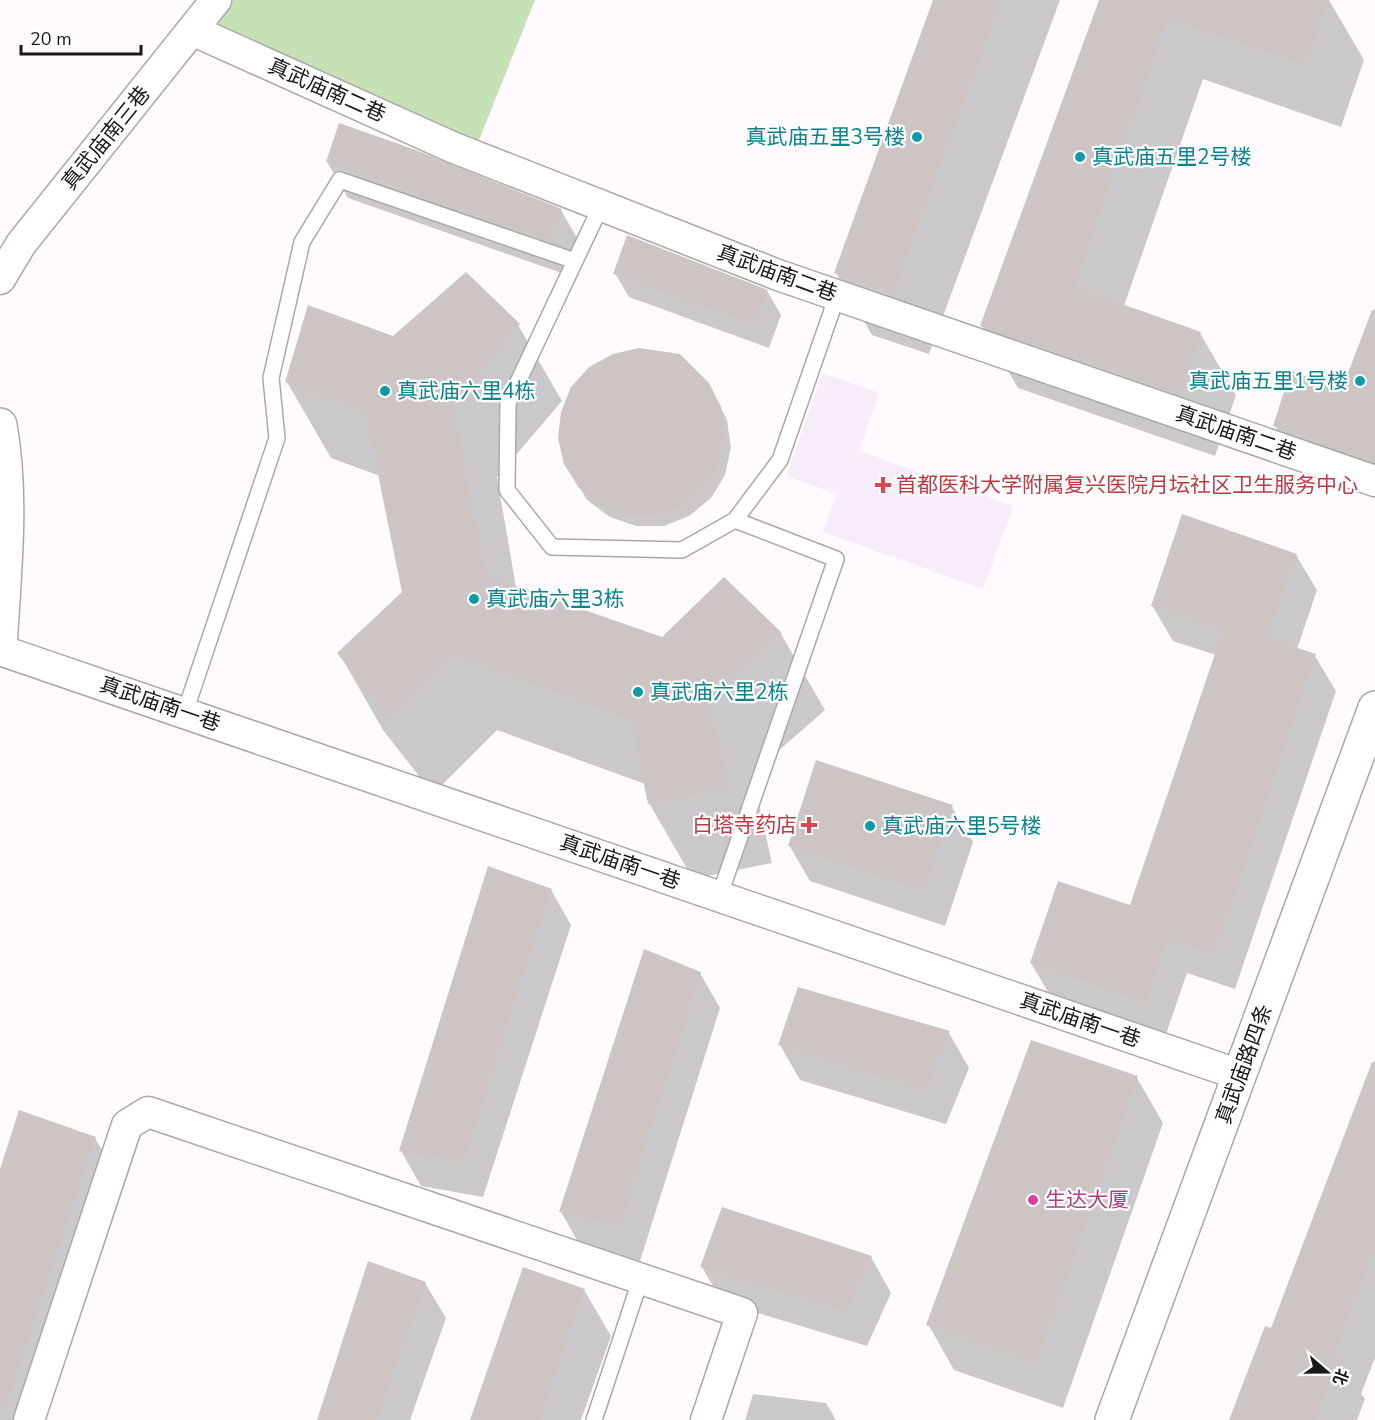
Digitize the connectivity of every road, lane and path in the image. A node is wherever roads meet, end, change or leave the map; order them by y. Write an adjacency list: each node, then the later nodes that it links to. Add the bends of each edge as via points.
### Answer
1 (216, 0): 2 (street, 真武庙南三巷)
2 (192, 30): 3 (street, 真武庙南二巷, via 452,147); 5 (street, 真武庙南三巷, via 21,244)
3 (601, 206): 4 (lane); 6 (street, 真武庙南二巷)
4 (575, 261): 9 (lane, via 508,403 507,490 552,547 682,550); 12 (lane, via 340,180 302,242 271,378 278,438)
5 (0, 279)
6 (837, 296): 8 (street, 真武庙南二巷); 9 (lane, via 780,460)
7 (0, 425): 10 (street, via 5,453 6,555)
8 (1375, 481)
9 (735, 520): 13 (lane, via 836,559)
10 (0, 649): 12 (street, 真武庙南一巷)
11 (1375, 708): 14 (street, 真武庙路四条)
12 (185, 712): 13 (street, 真武庙南一巷)
13 (719, 897): 14 (street, 真武庙南一巷)
14 (1240, 1075): 19 (street, 真武庙路四条)
15 (641, 1278): 16 (street, via 148,1112 127,1125); 17 (lane); 18 (street, via 742,1313)
16 (29, 1420)
17 (594, 1420)
18 (706, 1420)
19 (1112, 1420)

